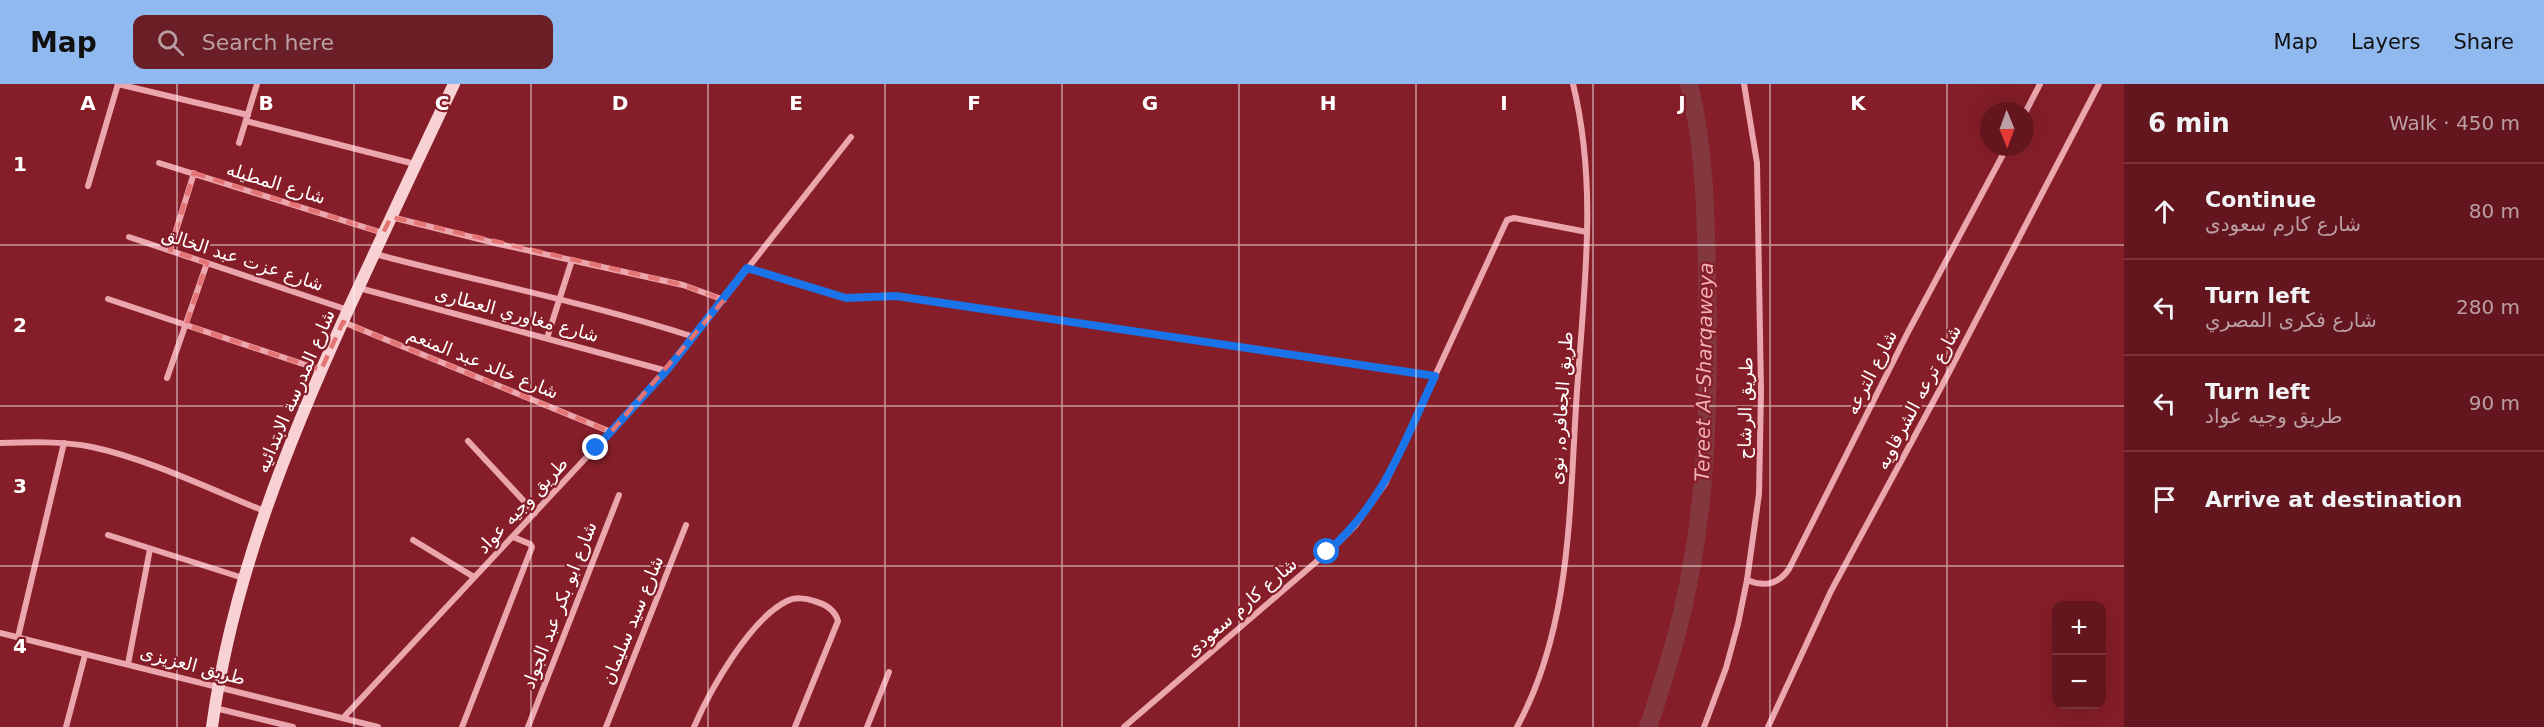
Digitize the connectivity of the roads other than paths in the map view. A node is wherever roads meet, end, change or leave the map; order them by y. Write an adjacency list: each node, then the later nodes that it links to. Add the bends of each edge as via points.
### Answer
1 (118, 84): 9 (street); 16 (street)
2 (257, 84): 9 (street)
3 (1573, 84): 19 (street, طريق الجعافره, نوى, via 1586,155)
4 (1744, 84): 53 (street, طريق الرشاح, via 1757,163 1761,391 1759,494)
5 (2040, 84): 8 (street)
6 (2098, 84): 76 (street, شارع ترعه الشرقاويه, via 1832,591)
7 (452, 85): 14 (street, شارع المدرسة الابتدائيه)
8 (2031, 102)
9 (247, 118): 11 (street); 14 (street)
10 (851, 137): 25 (street, طريق وجيه عواد)
11 (239, 143)
12 (2002, 156): 53 (street, شارع الترعه, via 1789,569 1766,585)
13 (159, 163): 15 (street, شارع المطيله)
14 (415, 164): 17 (street, شارع المدرسة الابتدائيه)
15 (194, 174): 18 (street, شارع المطيله); 21 (street)
16 (88, 186)
17 (391, 217): 18 (street, شارع المدرسة الابتدائيه); 23 (street)
18 (383, 232): 22 (street, شارع المدرسة الابتدائيه)
19 (1587, 232): 37 (street, شارع كارم سعودى, via 1514,218 1507,220); 74 (street, طريق الجعافره, نوى, via 1562,593 1544,666)
20 (129, 237): 21 (street, شارع عزت عبد الخالق)
21 (170, 250): 24 (street, شارع عزت عبد الخالق)
22 (374, 253): 26 (street, شارع المدرسة الابتدائيه); 29 (street)
23 (572, 260): 28 (street, via 683,285); 29 (street)
24 (207, 263): 30 (street, شارع عزت عبد الخالق); 32 (street)
25 (747, 268): 28 (street, طريق وجيه عواد); 37 (street, via 846,298 896,296)
26 (358, 288): 30 (street, شارع المدرسة الابتدائيه); 34 (street, شارع مغاوري العطارى)
27 (108, 299): 32 (street)
28 (724, 300): 33 (street, طريق وجيه عواد)
29 (559, 301): 33 (street); 34 (street)
30 (348, 310): 31 (street, شارع المدرسة الابتدائيه)
31 (343, 322): 35 (street, شارع المدرسة الابتدائيه); 39 (street, شارع خالد عبد المنعم)
32 (186, 325): 35 (street); 38 (street)
33 (694, 337): 36 (street, طريق وجيه عواد)
34 (547, 338): 36 (street, شارع مغاوري العطارى)
35 (321, 370): 44 (street, شارع المدرسة الابتدائيه)
36 (667, 370): 39 (street, طريق وجيه عواد)
37 (1435, 376): 73 (street, شارع كارم سعودى, via 1385,484 1355,526)
38 (167, 378)
39 (611, 432): 45 (street, طريق وجيه عواد)
40 (468, 441): 45 (street)
41 (0, 443): 42 (street)
42 (64, 443): 44 (street, via 118,454); 55 (street)
43 (619, 495): 68 (street, شارع ابو بكر عبد الجواد)
44 (264, 511): 52 (street, شارع المدرسة الابتدائيه)
45 (535, 513): 48 (street, طريق وجيه عواد)
46 (686, 525): 69 (street, شارع سيد سليمان)
47 (108, 535): 50 (street)
48 (513, 537): 51 (street, طريق وجيه عواد); 67 (street, via 532,547)
49 (414, 540): 51 (street)
50 (150, 549): 52 (street); 57 (street)
51 (474, 577): 61 (street, طريق وجيه عواد)
52 (243, 578): 59 (street, شارع المدرسة الابتدائيه)
53 (1747, 579): 75 (street, طريق الرشاح, via 1726,669)
54 (0, 633): 55 (street, طريق العزيزى)
55 (18, 637): 56 (street, طريق العزيزى)
56 (85, 654): 57 (street, طريق العزيزى); 63 (street)
57 (128, 663): 59 (street, طريق العزيزى)
58 (889, 672): 72 (street)
59 (218, 688): 60 (street, شارع المدرسة الابتدائيه); 61 (street, طريق العزيزى)
60 (215, 708): 64 (street, شارع المدرسة الابتدائيه); 65 (street, طريق العزيزى)
61 (343, 718): 62 (street, طريق العزيزى)
62 (368, 726): 66 (street, طريق العزيزى)
63 (66, 727)
64 (212, 727)
65 (293, 727)
66 (378, 727)
67 (462, 727)
68 (528, 727)
69 (606, 727)
70 (694, 727): 71 (street, via 725,666 757,627 787,601 806,599 834,612 837,621)
71 (795, 727)
72 (867, 727)
73 (1124, 727)
74 (1517, 727)
75 (1704, 727)
76 (1768, 727)

